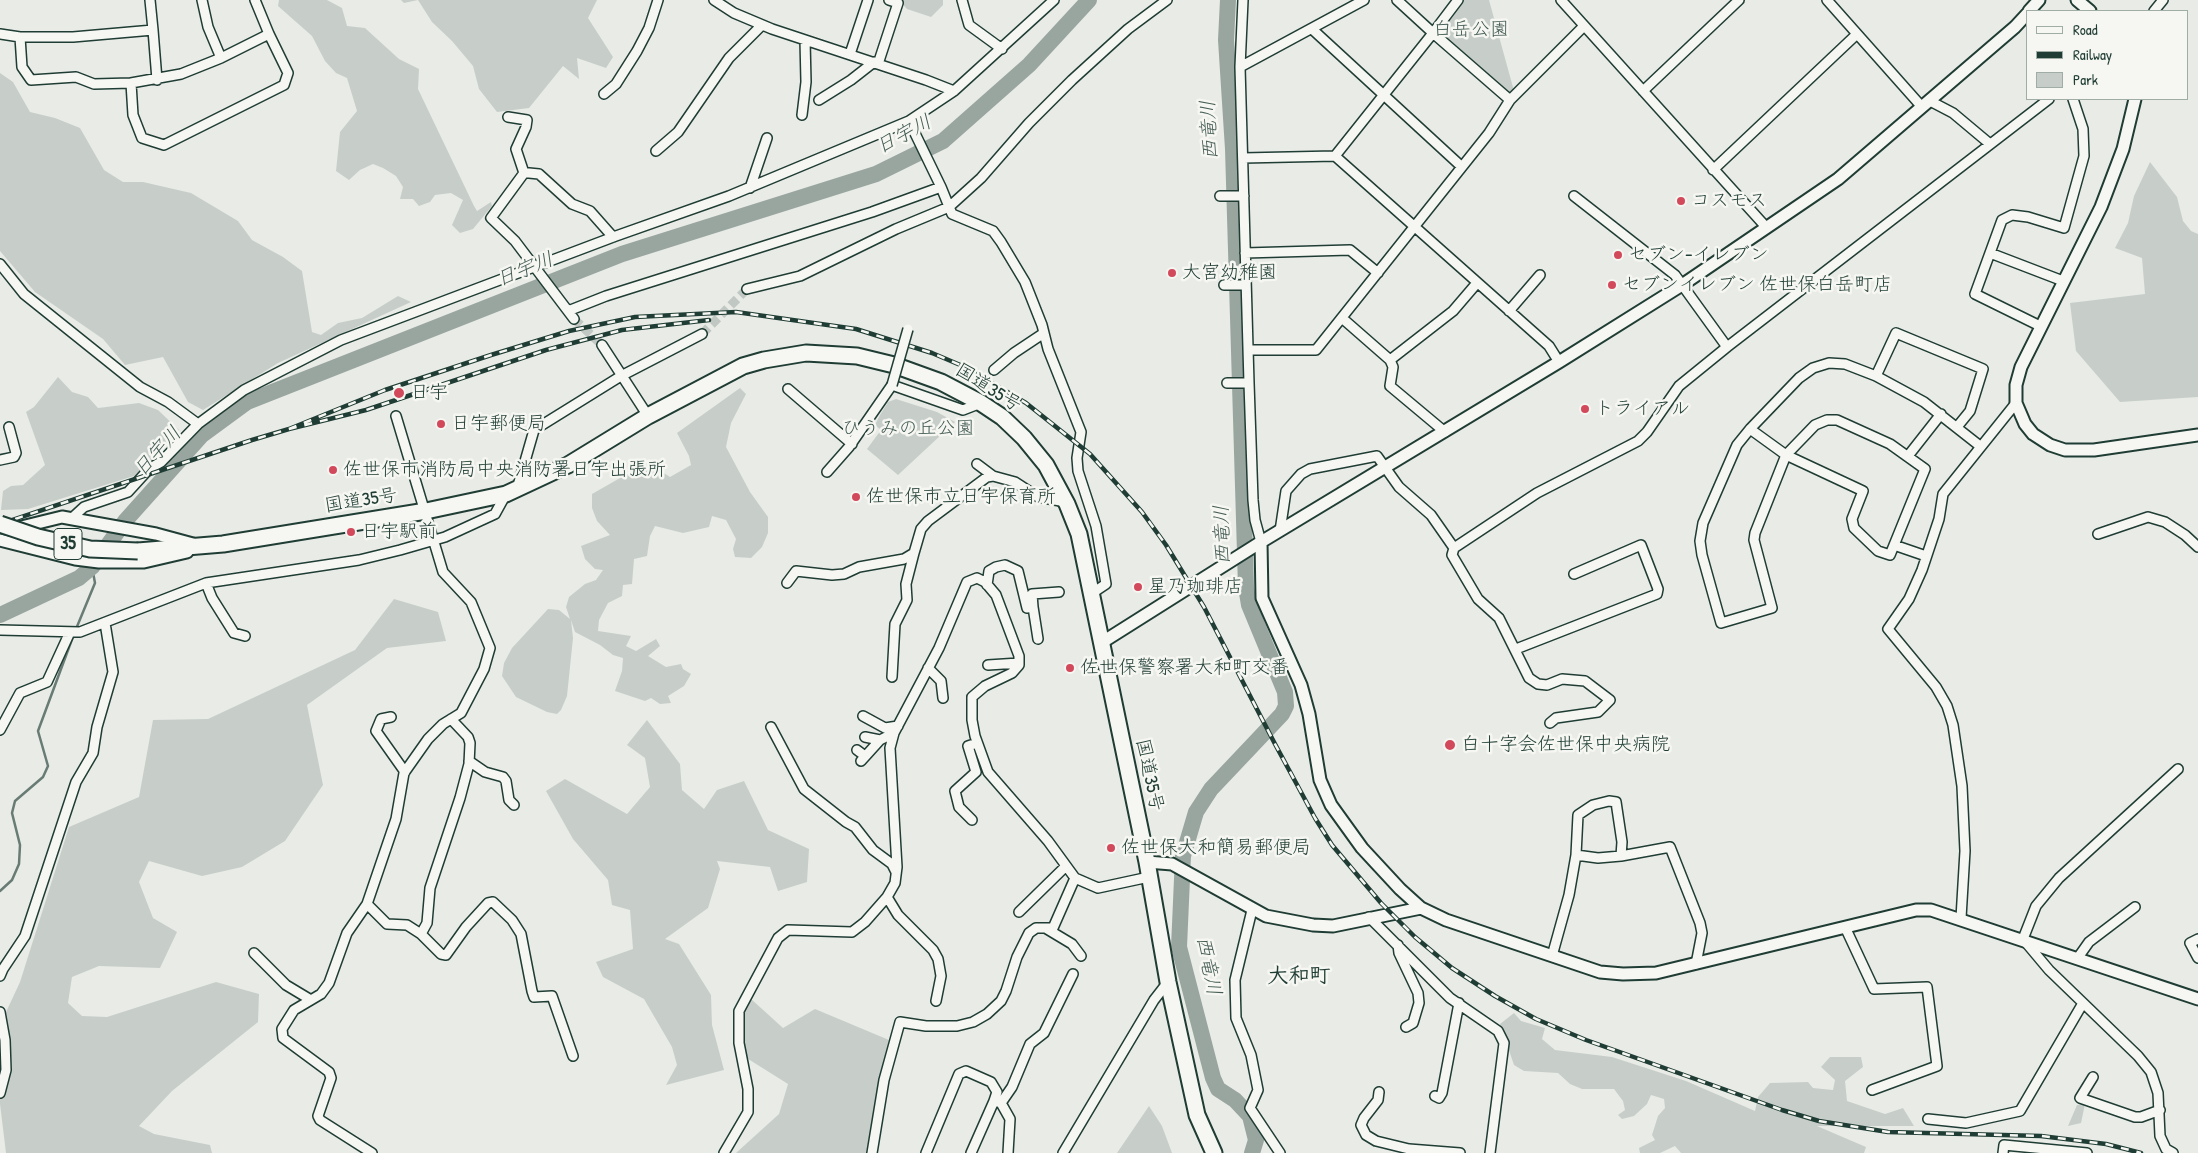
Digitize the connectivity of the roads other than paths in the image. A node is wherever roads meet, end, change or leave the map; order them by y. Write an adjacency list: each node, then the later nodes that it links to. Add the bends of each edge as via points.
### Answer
1 (150, 0): 28 (street)
2 (202, 0): 37 (street)
3 (255, 0): 31 (street)
4 (658, 0): 44 (street, via 637,51 616,84)
5 (714, 0): 25 (street)
6 (868, 0): 36 (street)
7 (889, 0): 38 (street, via 898,4)
8 (962, 0): 35 (street, via 969,26)
9 (1054, 0): 35 (street)
10 (1167, 0): 68 (street, via 1128,29 1072,80 981,178)
11 (1243, 0): 39 (street)
12 (1364, 0): 27 (street)
13 (1397, 0): 29 (street)
14 (1458, 0): 29 (street)
15 (1739, 0): 43 (street)
16 (1827, 0): 32 (street)
17 (2039, 0): 21 (street)
18 (2077, 0): 22 (street)
19 (2163, 0): 23 (street)
20 (1563, 1): 26 (street)
21 (2031, 10)
22 (2089, 10)
23 (2155, 10)
24 (2026, 15): 51 (street)
25 (762, 25): 34 (street); 57 (street, via 729,58 678,132)
26 (1584, 26): 43 (street); 47 (street)
27 (1312, 29): 39 (street); 45 (street)
28 (153, 30): 33 (street, via 73,37); 40 (street)
29 (1433, 33): 45 (street); 47 (street)
30 (0, 34): 33 (street)
31 (269, 34): 37 (street); 41 (street, via 288,73 284,85 164,145 142,138 134,115)
32 (1858, 34): 51 (street); 61 (street)
33 (20, 37): 41 (street, via 22,67 31,80 76,76 94,84)
34 (805, 40): 36 (street); 52 (street, via 806,82)
35 (1002, 49): 42 (street)
36 (850, 54): 38 (street)
37 (220, 58): 40 (street)
38 (876, 63): 42 (street); 46 (street)
39 (1240, 68): 59 (street)
40 (157, 80): 41 (street)
41 (131, 83)
42 (954, 91): 54 (street)
43 (1643, 91): 61 (street)
44 (604, 94)
45 (1383, 94): 58 (street); 60 (street)
46 (819, 100)
47 (1510, 100): 60 (street, via 1490,133)
48 (2048, 100): 56 (street)
49 (2073, 100): 73 (street, via 2083,129 2084,156 2064,228 2012,215 2002,220)
50 (2135, 100): 78 (street, via 2123,149 2101,207)
51 (1926, 104): 56 (street, via 1953,113); 69 (street, via 1838,179)
52 (802, 115)
53 (508, 117): 62 (street, via 527,120 516,149)
54 (909, 121): 63 (street); 64 (street)
55 (766, 138): 64 (street)
56 (1990, 144): 91 (street)
57 (656, 151)
58 (1335, 156): 59 (street); 70 (street)
59 (1243, 158): 66 (street)
60 (1462, 167): 70 (street)
61 (1712, 170): 69 (street)
62 (524, 173): 71 (street, via 538,174 572,204 590,211); 75 (street, via 491,218)
63 (941, 187): 68 (street); 75 (street, via 606,296 571,315)
64 (750, 188): 71 (street)
65 (1221, 196): 66 (street)
66 (1240, 196): 72 (street)
67 (1574, 196): 80 (street, via 1675,275)
68 (949, 207): 83 (street, via 800,276); 88 (street, via 952,214 993,231 1025,282)
69 (1766, 227): 80 (street)
70 (1414, 228): 76 (street); 79 (street)
71 (613, 237): 75 (street)
72 (1245, 253): 76 (street, via 1350,250); 82 (street)
73 (1990, 253): 78 (street); 86 (street, via 1975,294)
74 (0, 264): 107 (street, via 24,294 140,387)
75 (536, 267): 107 (street, via 341,340 260,380)
76 (1378, 273): 85 (street)
77 (1540, 275): 84 (street)
78 (2063, 281): 86 (street)
79 (1477, 283): 84 (street); 93 (street, via 1453,311)
80 (1682, 284): 91 (street); 94 (street)
81 (1225, 285): 82 (street)
82 (1244, 285): 92 (street)
83 (747, 290)
84 (1509, 311): 94 (street, via 1549,346)
85 (1342, 318): 92 (street, via 1316,350); 93 (street)
86 (2040, 326): 103 (street, via 2021,367)
87 (908, 329): 100 (street, bridge)
88 (1044, 333): 95 (street); 145 (street, via 1081,432 1078,471 1096,526 1106,584)
89 (702, 334): 96 (street)
90 (602, 345): 96 (street)
91 (1727, 347): 137 (street, via 1679,386 1638,441 1537,493)
92 (1248, 350): 99 (street)
93 (1390, 360): 111 (street, via 1393,367 1390,386)
94 (1559, 362): 111 (street)
95 (994, 370)
96 (621, 376): 106 (street); 122 (street, via 534,430)
97 (1876, 376): 104 (street); 109 (street, via 1896,333 1983,369 1970,411); 110 (street, via 1845,364 1830,363 1813,368 1799,378)
98 (1229, 383): 99 (street)
99 (1246, 383): 132 (street, via 1253,500)
100 (892, 386): 102 (street, via 963,410); 113 (street)
101 (788, 389): 113 (street)
102 (981, 403): 106 (highway, 国道35号 / 35, via 941,382 894,364 857,356 806,354 743,366); 123 (highway, 国道35号 / 35, via 1024,438 1046,465)
103 (2016, 403): 112 (street, via 2033,434 2065,450 2094,450); 114 (street)
104 (1940, 414): 109 (street); 116 (street)
105 (396, 416): 124 (street)
106 (648, 416): 122 (highway, 国道35号 / 35, via 568,465)
107 (198, 424): 125 (street, via 161,462 148,469 128,492 84,507)
108 (10, 427): 117 (street, via 16,453 14,457)
109 (1957, 427): 114 (street)
110 (1750, 429): 115 (street); 115 (street, via 1730,459 1703,524 1700,541 1721,623 1772,608 1754,540)
111 (1445, 432): 119 (street)
112 (2198, 435)
113 (852, 444): 120 (street)
114 (1980, 446): 139 (street, via 1942,494 1939,519)
115 (1786, 454): 116 (street, via 1815,425 1837,420 1890,444); 134 (street, via 1863,491 1852,519 1854,528 1878,551 1890,555)
116 (1908, 456): 134 (street, via 1925,469)
117 (0, 460)
118 (977, 464): 121 (street)
119 (1386, 467): 127 (street); 127 (street, via 1377,456 1310,469 1301,474 1286,492); 137 (street, via 1399,487 1431,515)
120 (827, 472)
121 (993, 476): 123 (street, via 1015,482 1038,497); 138 (street, via 974,484 928,521 921,529)
122 (512, 492): 124 (highway, 国道35号 / 35); 131 (street, via 494,514)
123 (1066, 502): 145 (highway, 国道35号 / 35, via 1079,534)
124 (426, 511): 131 (street); 133 (highway, 国道35号 / 35)
125 (72, 518): 129 (street, via 62,517 22,526); 135 (street)
126 (0, 524): 135 (highway, 35, bridge, via 90,549 138,551)
127 (1280, 531): 132 (street)
128 (2098, 534): 136 (street, via 2148,517 2165,522 2185,534)
129 (0, 535)
130 (0, 540): 133 (street, via 75,559 123,563 154,560)
131 (434, 540): 141 (street, via 359,560); 161 (street, via 443,572 471,602 490,648 474,692 461,713)
132 (1261, 542): 152 (street); 184 (street, via 1262,598 1301,685 1320,780 1330,805 1362,848)
133 (223, 544): 135 (highway, 35)
134 (1894, 545): 139 (street)
135 (201, 546)
136 (2198, 547)
137 (1454, 548): 153 (street, via 1452,555 1478,599 1499,618)
138 (914, 553): 142 (street, via 844,574 796,571); 157 (street, via 906,584 907,600 896,624)
139 (1926, 556): 189 (street, via 1909,599 1888,629 1936,688 1953,725 1962,786 1965,851)
140 (1574, 574): 153 (street, via 1641,545 1658,589 1657,594)
141 (206, 583): 147 (street); 150 (street, via 234,633)
142 (787, 583)
143 (987, 585): 146 (street, via 989,571 1006,565 1012,567 1018,571 1027,608); 154 (street, via 1000,602); 156 (street, via 977,578 967,582)
144 (1060, 592): 146 (street, via 1032,594)
145 (1091, 594): 152 (highway, 国道35号 / 35)
146 (1033, 606): 151 (street)
147 (104, 623): 149 (street); 203 (street, via 113,672 93,753 76,782 24,936)
148 (0, 630): 149 (street)
149 (73, 632): 165 (street, via 47,682 20,693)
150 (245, 636)
151 (1038, 638)
152 (1101, 644): 177 (highway, 国道35号 / 35)
153 (1516, 649): 162 (street, via 1529,678 1538,684 1547,685 1572,678 1585,681 1610,700 1598,712 1556,718)
154 (1019, 663): 155 (street); 168 (street, via 1012,673 985,686 972,697)
155 (988, 665)
156 (928, 668): 158 (street, via 941,680); 164 (street)
157 (892, 677)
158 (943, 698)
159 (863, 716): 164 (street, via 885,728)
160 (391, 717): 172 (street, via 381,719 376,731)
161 (451, 719): 170 (street, via 468,737); 172 (street, via 428,739)
162 (1550, 723)
163 (771, 727): 179 (street, via 804,789 855,827)
164 (896, 729): 167 (street); 179 (street, via 890,748)
165 (0, 730)
166 (865, 736): 167 (street)
167 (880, 740): 169 (street, via 863,759)
168 (977, 743): 174 (street, via 968,746 976,772 956,791 959,807); 178 (street, via 988,772 1048,841)
169 (857, 750)
170 (469, 761): 173 (street, via 485,772 503,777 509,800); 192 (street, via 430,888 427,923)
171 (2178, 769): 193 (street, via 2059,878 2036,906)
172 (405, 772): 183 (street, via 396,818)
173 (514, 805)
174 (972, 820)
175 (1576, 855): 176 (street, via 1598,858); 176 (street, via 1578,815 1593,805 1609,801 1616,802); 198 (street)
176 (1621, 856): 201 (street, via 1670,847 1700,923 1702,933)
177 (1147, 862): 180 (highway, 国道35号 / 35); 186 (street, via 1172,864)
178 (1065, 867): 181 (street); 187 (street)
179 (896, 872): 182 (street, via 895,883)
180 (1149, 877): 181 (street, via 1098,888); 204 (highway, 国道35号 / 35)
181 (1075, 878): 191 (street, via 1053,928)
182 (887, 897): 207 (street, via 898,915 938,959 941,976); 222 (street, via 852,932 788,930 778,938 739,1011 739,1042 748,1089 748,1112)
183 (367, 904): 192 (street, via 387,924 407,925); 206 (street, via 347,933 330,983)
184 (1421, 908): 188 (street); 198 (street, via 1446,920)
185 (2135, 908): 200 (street, via 2089,942)
186 (1252, 910): 188 (street, via 1313,925 1333,926); 229 (street, via 1235,980 1236,1018 1251,1055 1258,1090 1250,1108)
187 (1019, 912)
188 (1369, 917): 195 (street)
189 (1961, 918): 190 (street, via 1932,910 1916,910); 193 (street)
190 (1845, 927): 201 (street); 214 (street, via 1874,989 1927,987 1937,1066)
191 (1047, 928): 197 (street, via 1072,944); 223 (street, via 1036,928 1029,933 1004,996 987,1014 957,1026 900,1022 884,1080)
192 (421, 934): 212 (street, via 446,955 466,927 488,903 493,902 521,934 534,997 552,996)
193 (2022, 939): 200 (street); 209 (street)
194 (2198, 939): 199 (street, via 2190,943)
195 (1398, 945): 208 (street, via 1450,998); 211 (street, via 1418,992 1419,1002 1412,1023)
196 (254, 953): 206 (street, via 286,985)
197 (1081, 956)
198 (1552, 956): 201 (street, via 1600,972 1623,974 1656,974)
199 (2198, 958)
200 (2077, 959): 205 (street)
201 (1696, 964)
202 (1073, 974): 218 (street, via 1044,1033 1030,1044 1012,1087)
203 (0, 976)
204 (1168, 982): 227 (street, via 1139,1024); 228 (highway, 国道35号 / 35, via 1197,1114)
205 (2198, 998)
206 (312, 1000): 221 (street, via 294,1010 285,1023 282,1038 329,1072 331,1078 318,1116 320,1120)
207 (936, 1001)
208 (1459, 1003): 217 (street, via 1450,1063 1442,1093 1439,1098); 231 (street, via 1498,1031 1504,1044)
209 (2083, 1003): 219 (street, via 2151,1072); 220 (street, via 2020,1111 1966,1123)
210 (0, 1012): 216 (street, via 6,1070)
211 (1406, 1027)
212 (574, 1056)
213 (2093, 1076): 219 (street, via 2080,1098 2135,1117)
214 (1872, 1090)
215 (1380, 1092): 230 (street, via 1361,1125 1366,1135 1376,1141 1410,1149)
216 (0, 1093)
217 (1435, 1096)
218 (997, 1102): 224 (street, via 992,1082 966,1071 959,1074); 225 (street); 226 (street, via 1010,1119)
219 (2160, 1110): 234 (street, via 2163,1144)
220 (1928, 1119)
221 (372, 1153)
222 (724, 1153)
223 (872, 1153)
224 (926, 1153)
225 (971, 1153)
226 (1008, 1153)
227 (1063, 1153)
228 (1214, 1153)
229 (1280, 1153)
230 (1460, 1153)
231 (1490, 1153)
232 (2003, 1153): 233 (street, via 2004,1145)
233 (2086, 1153)
234 (2173, 1153)

